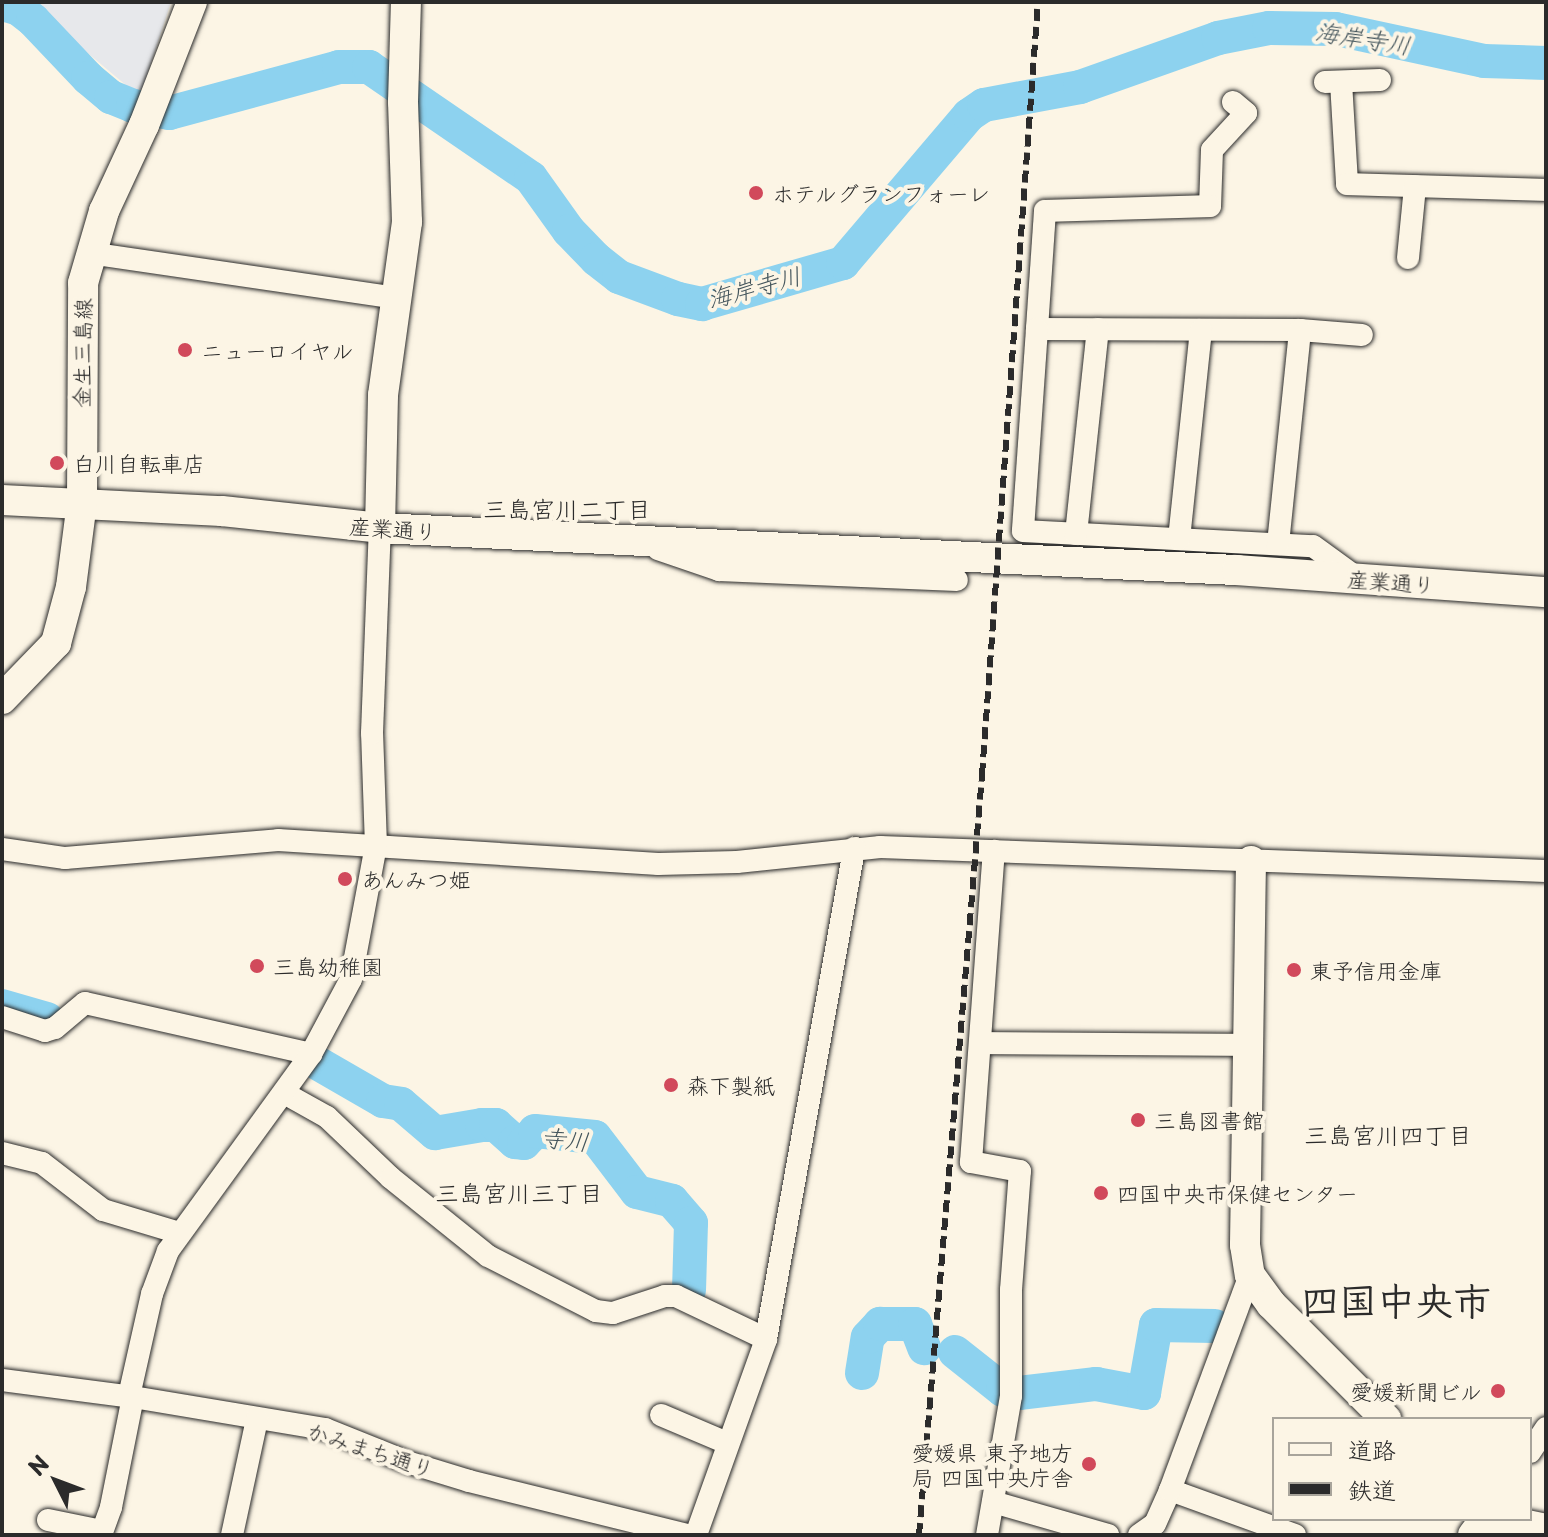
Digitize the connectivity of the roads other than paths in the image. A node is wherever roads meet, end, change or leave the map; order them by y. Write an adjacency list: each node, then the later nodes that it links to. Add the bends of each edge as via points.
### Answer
1 (192, 2): 7 (street, 金生三島線)
2 (406, 2): 9 (street, via 407,222)
3 (1380, 80): 5 (street, via 1333,82 1347,184)
4 (1233, 102): 10 (street, via 1246,113 1212,150 1210,206 1045,211)
5 (1415, 186): 6 (street); 8 (street)
6 (1546, 190)
7 (89, 253): 9 (street); 16 (street, 金生三島線, via 81,308)
8 (1408, 258)
9 (399, 298): 17 (street, via 383,395)
10 (1037, 329): 11 (street); 18 (street, via 1023,531)
11 (1098, 329): 12 (street); 18 (street)
12 (1201, 330): 13 (street); 19 (street)
13 (1300, 330): 14 (street); 21 (street)
14 (1362, 335)
15 (2, 500): 16 (street, 産業通り)
16 (82, 502): 17 (street, 産業通り); 25 (street, 金生三島線, via 71,587 56,643)
17 (380, 528): 20 (street, 産業通り); 26 (street, via 372,733)
18 (1076, 534): 19 (street)
19 (1179, 539): 21 (street)
20 (639, 542): 22 (street, 産業通り); 23 (street, via 719,570)
21 (1278, 544): 22 (street, via 1313,546)
22 (1357, 578): 24 (street, 産業通り)
23 (957, 580)
24 (1546, 592)
25 (2, 699)
26 (376, 846): 27 (street, via 658,864 737,862); 28 (street, via 278,840 65,858); 35 (street, via 351,979)
27 (854, 848): 29 (street); 40 (street)
28 (2, 849)
29 (994, 851): 30 (street); 33 (street)
30 (1251, 861): 31 (street); 34 (street)
31 (1546, 871)
32 (2, 1017): 35 (street, via 45,1031 85,1003)
33 (982, 1043): 34 (street); 50 (street, via 971,1162 1020,1171 1011,1290 1011,1391)
34 (1249, 1045): 39 (street, via 1245,1245)
35 (311, 1054): 36 (street)
36 (284, 1093): 38 (street); 40 (street, via 327,1117 391,1178 488,1256 596,1311 613,1313 676,1296)
37 (2, 1153): 38 (street, via 42,1163 103,1210)
38 (179, 1233): 42 (street, via 152,1294)
39 (1250, 1275): 44 (street, via 1271,1304); 49 (street)
40 (766, 1339): 47 (street)
41 (2, 1380): 42 (street, かみまち通り)
42 (131, 1396): 45 (street, かみまち通り); 54 (street)
43 (661, 1415): 47 (street)
44 (1384, 1417)
45 (257, 1419): 55 (street); 56 (street, かみまち通り, via 325,1429 469,1481)
46 (1546, 1428): 48 (street)
47 (727, 1443): 57 (street)
48 (1532, 1449)
49 (1170, 1490): 60 (street, via 1155,1524); 61 (street)
50 (993, 1502): 58 (street); 59 (street)
51 (48, 1520): 54 (street)
52 (1508, 1521): 53 (street)
53 (1546, 1529)
54 (102, 1533)
55 (232, 1535)
56 (688, 1535)
57 (696, 1535)
58 (987, 1535)
59 (1108, 1535)
60 (1139, 1535)
61 (1295, 1535)

